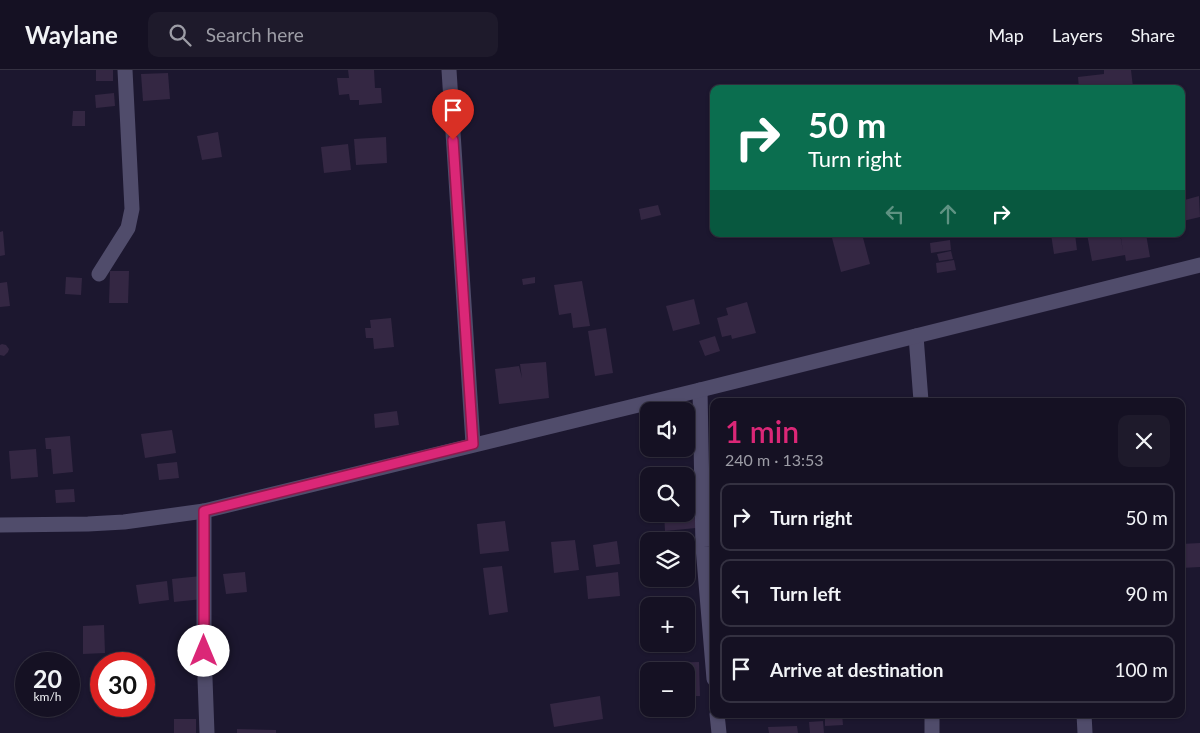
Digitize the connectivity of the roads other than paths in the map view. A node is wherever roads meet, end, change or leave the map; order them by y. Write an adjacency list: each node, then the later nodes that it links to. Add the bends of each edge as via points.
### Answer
1 (125, 70): 4 (street, via 132,209 128,228)
2 (449, 70): 8 (street)
3 (1200, 265): 5 (street)
4 (99, 274)
5 (916, 336): 6 (street); 7 (street)
6 (700, 390): 8 (street); 11 (street, via 703,548)
7 (921, 398)
8 (473, 444): 9 (street)
9 (204, 511): 10 (street, via 124,522); 15 (street)
10 (0, 526)
11 (710, 631)
12 (717, 718): 16 (street)
13 (932, 718): 17 (street)
14 (1084, 718): 18 (street)
15 (207, 733)
16 (719, 733)
17 (932, 733)
18 (1085, 733)

